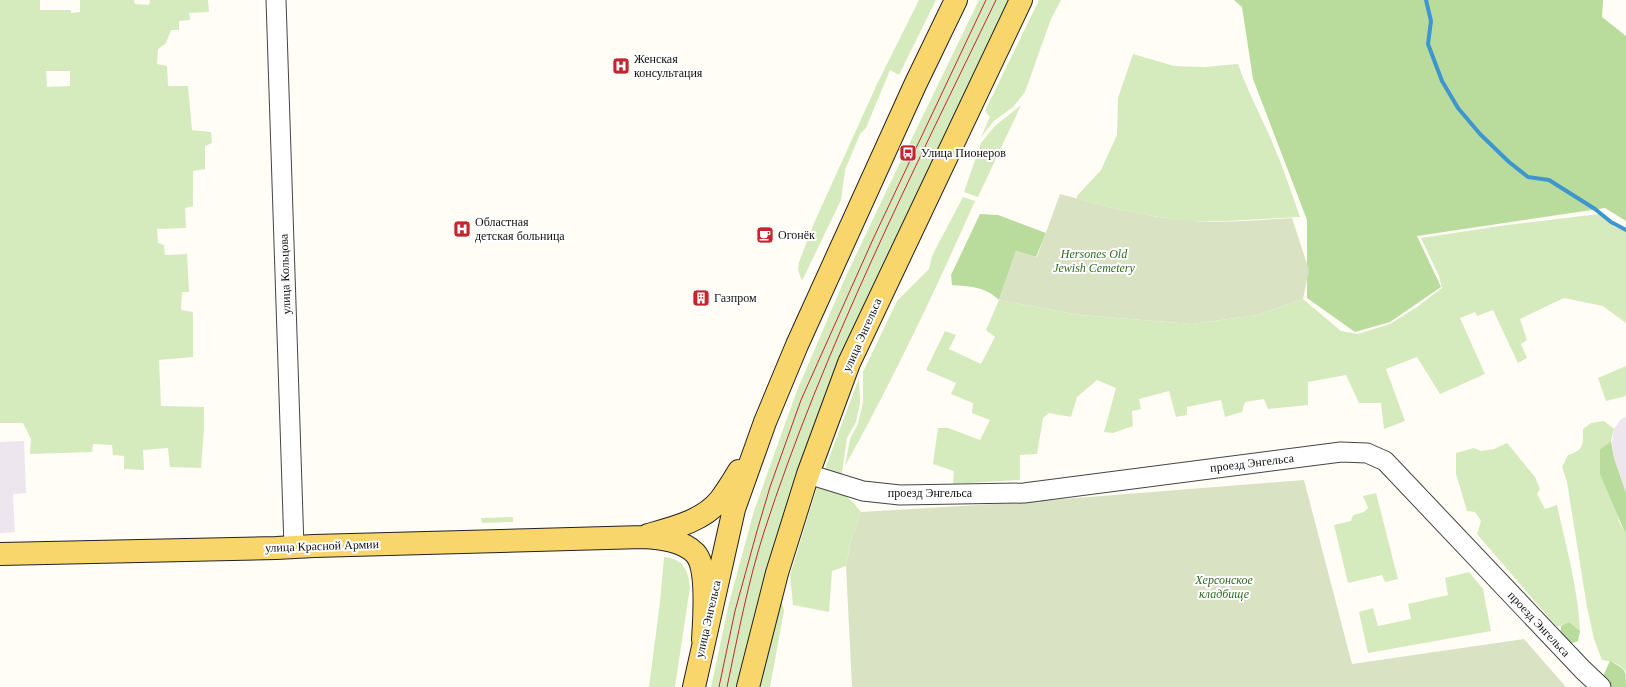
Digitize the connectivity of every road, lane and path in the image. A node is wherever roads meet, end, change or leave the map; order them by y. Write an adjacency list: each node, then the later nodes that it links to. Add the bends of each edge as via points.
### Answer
1 (276, 0): 7 (street, улица Кольцова)
2 (956, 0): 4 (main road, улица Энгельса, via 797,345)
3 (1021, 0): 5 (main road, улица Энгельса, via 849,363)
4 (766, 422): 6 (main road, via 749,456 719,501 704,514 689,522); 9 (main road, улица Энгельса, via 734,509)
5 (808, 474): 11 (main road, улица Энгельса, via 777,573); 12 (street, проезд Энгельса, via 864,491 900,495 1024,492 1341,452 1367,453 1385,461)
6 (643, 537): 7 (main road, улица Красной Армии); 9 (main road, via 666,539 684,546 694,553 701,563 705,593)
7 (294, 547): 8 (main road, улица Красной Армии)
8 (0, 554)
9 (703, 640): 10 (main road, улица Энгельса)
10 (694, 687)
11 (748, 687)
12 (1601, 687)

